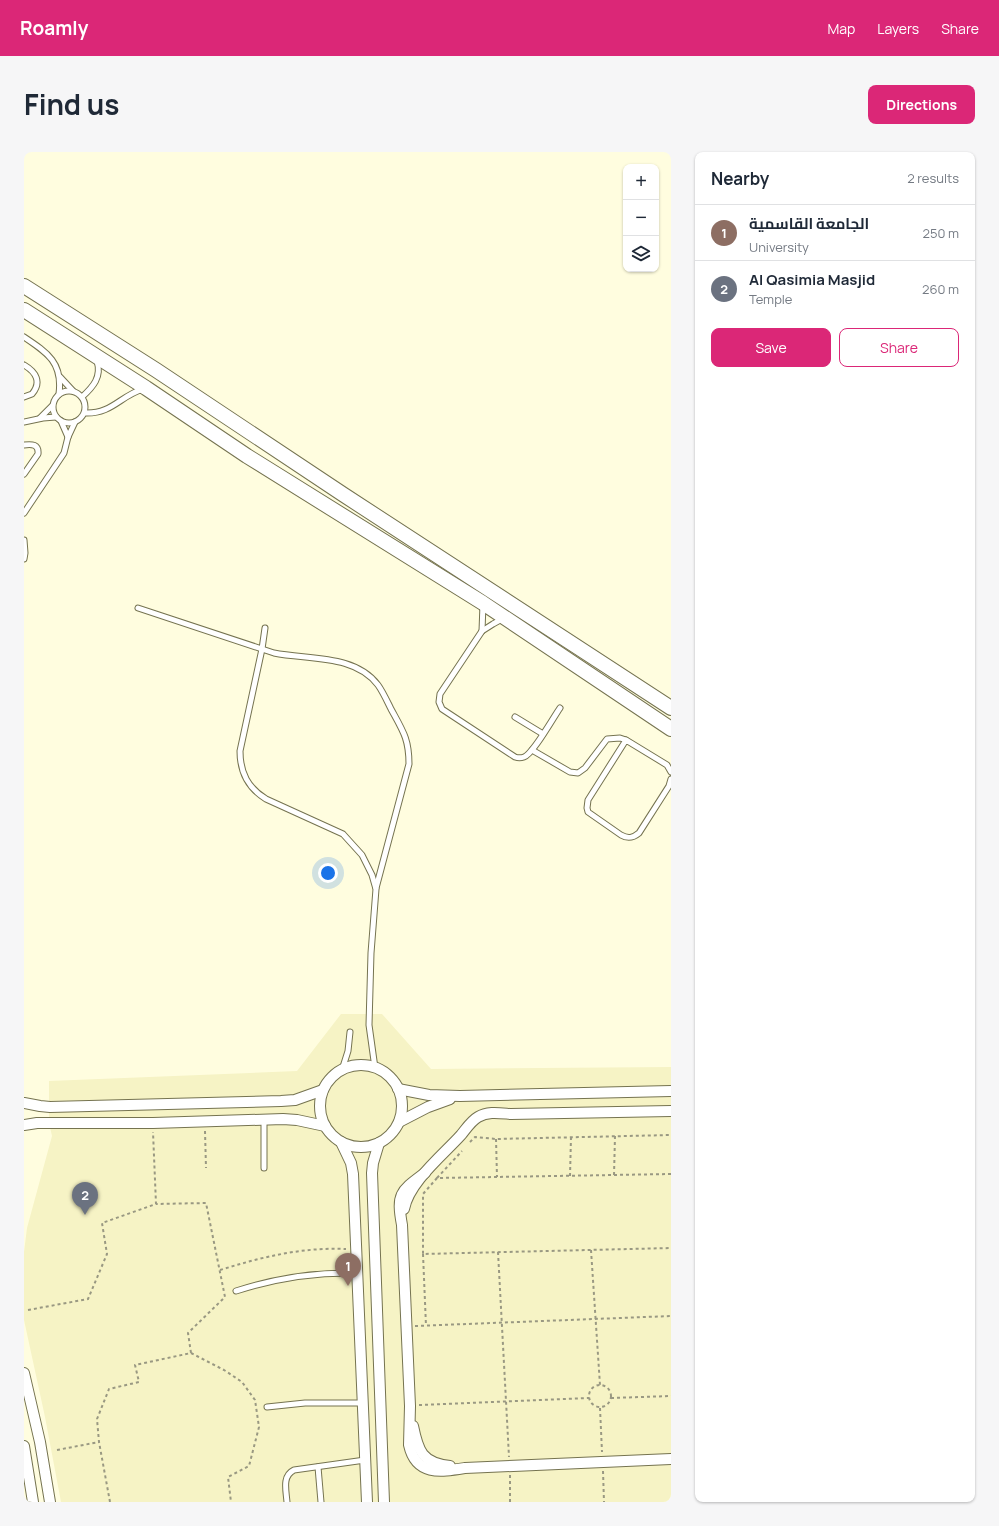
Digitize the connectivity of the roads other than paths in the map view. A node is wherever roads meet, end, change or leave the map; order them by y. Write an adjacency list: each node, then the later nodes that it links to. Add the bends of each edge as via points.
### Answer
1 (24, 286): 32 (main road)
2 (24, 310): 4 (main road)
3 (24, 337): 6 (lane, via 51,357)
4 (93, 354): 7 (main road); 11 (lane, via 99,368 98,379)
5 (24, 365): 10 (lane, via 34,372 37,381 32,394)
6 (60, 377): 8 (lane); 9 (lane)
7 (146, 388): 13 (lane, via 127,396 106,410); 25 (main road, via 247,456)
8 (72, 391): 9 (lane); 11 (lane)
9 (59, 394): 12 (lane)
10 (24, 396)
11 (82, 398): 13 (lane)
12 (52, 406): 14 (lane); 15 (lane)
13 (85, 412): 18 (lane, via 83,417)
14 (56, 417): 15 (lane); 16 (lane)
15 (39, 419): 17 (lane)
16 (61, 421): 18 (lane); 19 (lane)
17 (24, 422)
18 (75, 422): 19 (lane)
19 (68, 437): 22 (lane, via 64,453)
20 (24, 445): 21 (lane, via 35,445 38,454)
21 (24, 474)
22 (24, 513)
23 (24, 540): 24 (lane)
24 (24, 559)
25 (482, 603): 27 (main road); 29 (lane)
26 (138, 608): 30 (lane)
27 (505, 618): 29 (lane); 34 (main road)
28 (265, 628): 30 (lane)
29 (482, 631): 37 (lane, via 440,694 440,706 445,712 514,757 524,757)
30 (262, 649): 40 (lane, via 240,751 244,775 252,788 266,799 343,834 362,855); 40 (lane, via 349,665 363,672 378,685 404,732 409,747 409,764)
31 (560, 708): 35 (lane)
32 (671, 708)
33 (515, 717): 35 (lane)
34 (671, 729)
35 (543, 734): 37 (lane)
36 (626, 740): 37 (lane, via 607,739 585,768 578,773 570,772); 38 (lane, via 667,766); 39 (lane, via 588,800 587,808 591,815 626,838 635,836)
37 (532, 750)
38 (671, 772)
39 (671, 780)
40 (376, 889): 42 (lane, via 369,1025)
41 (350, 1032): 43 (lane, via 348,1052)
42 (375, 1068): 43 (street, via 358,1066); 44 (street, via 388,1076)
43 (342, 1070): 45 (street, via 331,1078)
44 (398, 1089): 47 (street, via 429,1095); 51 (street, via 401,1100)
45 (323, 1090): 48 (street, via 295,1100 281,1101 50,1107); 53 (street, via 320,1108)
46 (671, 1091): 47 (street)
47 (460, 1096): 51 (street, via 428,1107)
48 (24, 1103)
49 (671, 1111): 63 (street, via 511,1114 482,1120 462,1134 425,1173 408,1186 402,1193 399,1203 410,1406 408,1445 416,1461 433,1471)
50 (264, 1120): 52 (street); 53 (street, via 297,1120); 56 (lane)
51 (399, 1122): 55 (street)
52 (24, 1125)
53 (325, 1126): 54 (street)
54 (341, 1142): 55 (street, via 356,1147); 57 (street, via 353,1174)
55 (379, 1143): 71 (street, via 372,1173)
56 (264, 1168)
57 (357, 1273): 58 (lane, via 296,1276); 60 (street)
58 (236, 1290)
59 (24, 1373): 67 (street, via 40,1442)
60 (363, 1403): 61 (lane, via 305,1403); 64 (street)
61 (267, 1408)
62 (24, 1446): 66 (street)
63 (671, 1459)
64 (365, 1460): 65 (lane); 70 (street)
65 (318, 1467): 68 (lane, via 294,1470 288,1474 285,1483); 69 (lane)
66 (33, 1502)
67 (50, 1502)
68 (287, 1502)
69 (321, 1502)
70 (367, 1502)
71 (384, 1502)

